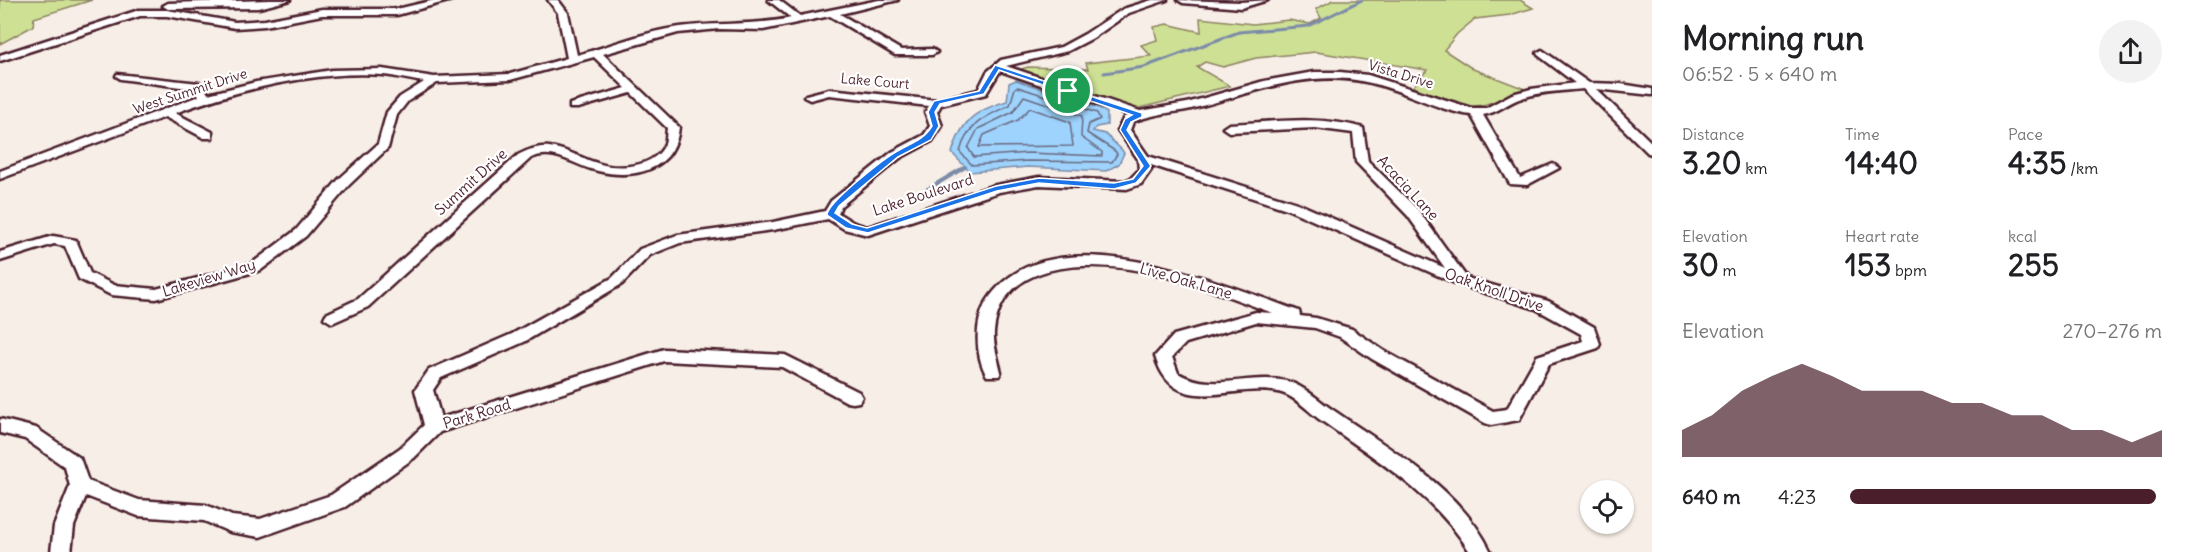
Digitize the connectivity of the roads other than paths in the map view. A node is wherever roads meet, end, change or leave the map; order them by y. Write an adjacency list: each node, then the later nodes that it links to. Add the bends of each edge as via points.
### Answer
1 (285, 0): 10 (street, via 258,5 141,7)
2 (447, 0): 10 (street, via 397,12 322,12 236,25 167,13)
3 (553, 0): 18 (street, via 563,13)
4 (773, 0): 12 (street)
5 (1162, 0): 19 (street, via 1126,11 1076,45 1008,61)
6 (1183, 0): 7 (street, via 1241,5)
7 (1263, 0)
8 (886, 1): 9 (street)
9 (832, 14): 12 (street); 14 (street, via 899,53)
10 (125, 15): 17 (street)
11 (682, 15): 13 (street)
12 (800, 21): 13 (street, via 763,27)
13 (689, 28): 16 (street)
14 (932, 52)
15 (1542, 53): 22 (street)
16 (597, 54): 18 (street); 23 (street, Summit Drive)
17 (0, 58)
18 (573, 59): 21 (street, West Summit Drive, via 510,77)
19 (998, 67): 27 (street, via 982,92); 31 (street)
20 (121, 76): 26 (street, via 199,86)
21 (435, 80): 26 (street, West Summit Drive, via 382,72 332,73); 39 (street, Lakeview Way, via 404,99 391,114 384,145 344,182 301,233 256,267 156,294 111,290 84,276 71,243 53,240)
22 (1586, 86): 24 (street, via 1616,85); 30 (street, via 1516,96 1498,109); 34 (street)
23 (633, 89): 28 (street); 41 (street, Summit Drive, via 673,127 671,145 662,157 640,168 616,171 551,151 536,151 519,160 363,303)
24 (1652, 92)
25 (810, 97): 27 (street, Lake Court, via 829,92)
26 (205, 98): 29 (street, West Summit Drive)
27 (937, 103): 38 (street, Lake Boulevard, via 931,112 936,126 928,138 896,155 836,204)
28 (574, 106)
29 (166, 113): 33 (street); 37 (street, West Summit Drive)
30 (1476, 113): 31 (street, Vista Drive, via 1366,78 1324,74 1293,77); 36 (street, via 1515,181 1522,182)
31 (1139, 115): 35 (street, via 1128,120 1124,130)
32 (1229, 128): 40 (street, Acacia Lane, via 1331,126 1359,131 1362,162 1413,213)
33 (208, 135)
34 (1652, 150)
35 (1144, 159): 38 (street, Lake Boulevard, via 1145,170 1136,181 1127,184 1039,181 996,189 868,231 849,226); 40 (street, Oak Knoll Drive, via 1292,206)
36 (1553, 168)
37 (0, 175)
38 (830, 214): 46 (street, Park Road, via 677,239 645,252 617,281 518,338 435,374 424,390)
39 (0, 257)
40 (1462, 281): 42 (street, Oak Knoll Drive, via 1542,305 1588,331 1592,344 1543,360 1513,415 1491,418 1346,333)
41 (332, 318)
42 (1316, 322): 43 (street, Live Oak Lane, via 1155,270 1131,265 1054,263 1015,278 991,305 986,332); 49 (street, Oak Knoll Drive, via 1256,317 1180,339 1163,356 1170,376 1192,389 1245,385 1287,388 1438,499 1474,537)
43 (993, 372)
44 (853, 397): 46 (street, Park Road, via 785,361 664,356)
45 (0, 426): 47 (street, via 30,433 73,463)
46 (434, 427): 47 (street, via 407,453 338,501 260,528 230,524 206,513 138,508)
47 (80, 486): 48 (street, via 64,526)
48 (61, 552)
49 (1481, 552)

